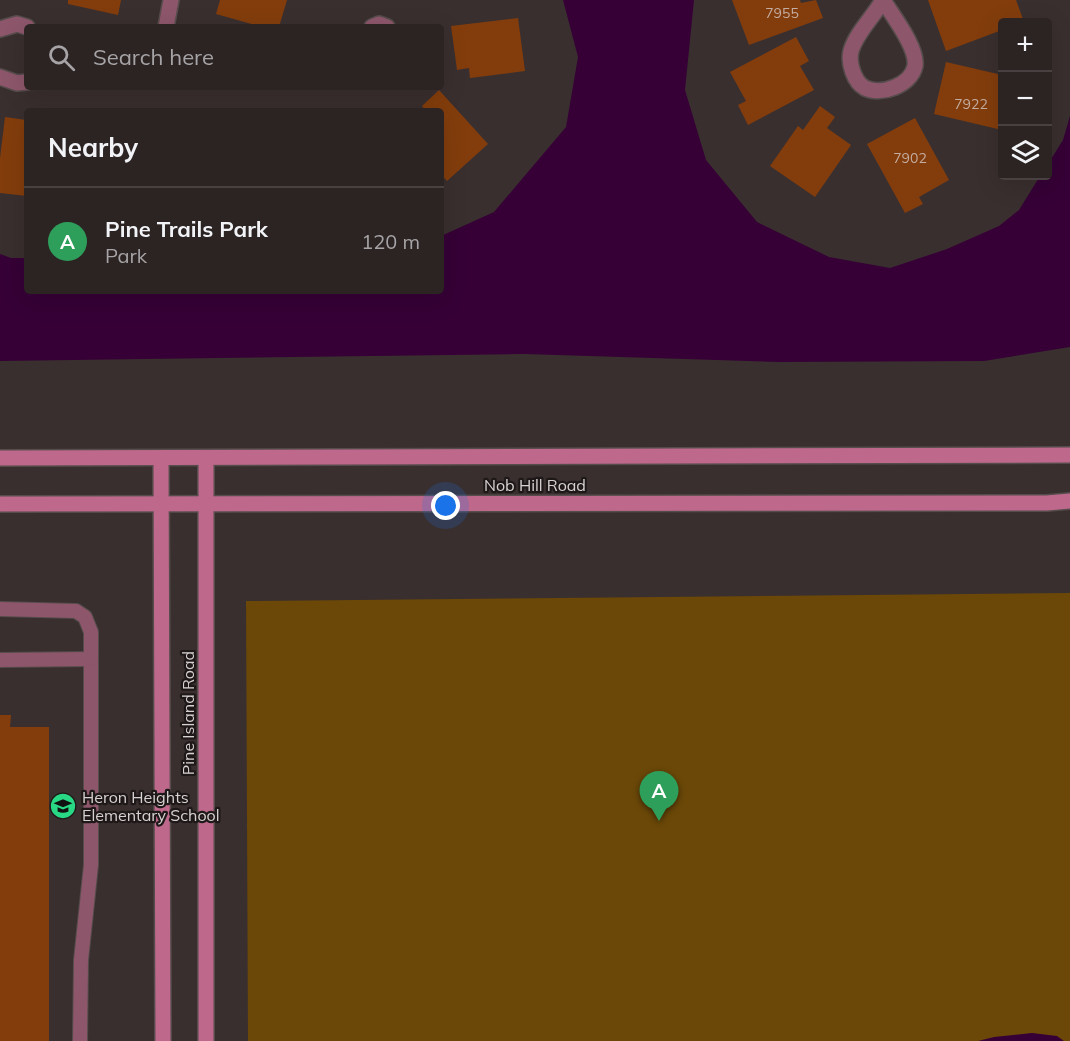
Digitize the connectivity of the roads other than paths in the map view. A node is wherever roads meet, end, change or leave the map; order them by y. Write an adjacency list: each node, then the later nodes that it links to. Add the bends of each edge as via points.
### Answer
1 (171, 0): 3 (street)
2 (883, 0): 2 (street, via 851,51 851,66 866,88 886,90 900,85 915,66 905,36)
3 (167, 24)
4 (24, 26): 5 (street)
5 (0, 29)
6 (0, 77): 7 (street)
7 (24, 82)
8 (1070, 455): 11 (main road, Nob Hill Road)
9 (0, 458): 10 (main road, Nob Hill Road)
10 (161, 458): 11 (main road, Nob Hill Road); 14 (main road, Pine Island Road)
11 (206, 458): 15 (main road, Pine Island Road)
12 (1070, 501): 15 (main road, Nob Hill Road)
13 (0, 504): 14 (main road, Nob Hill Road)
14 (162, 504): 15 (main road, Nob Hill Road); 20 (main road, Pine Island Road)
15 (206, 504): 21 (main road, Pine Island Road)
16 (0, 609): 17 (lane, via 76,611 85,617 91,632)
17 (91, 659): 18 (lane); 19 (lane, via 91,866 81,960)
18 (0, 660)
19 (80, 1041)
20 (163, 1041)
21 (206, 1041)

